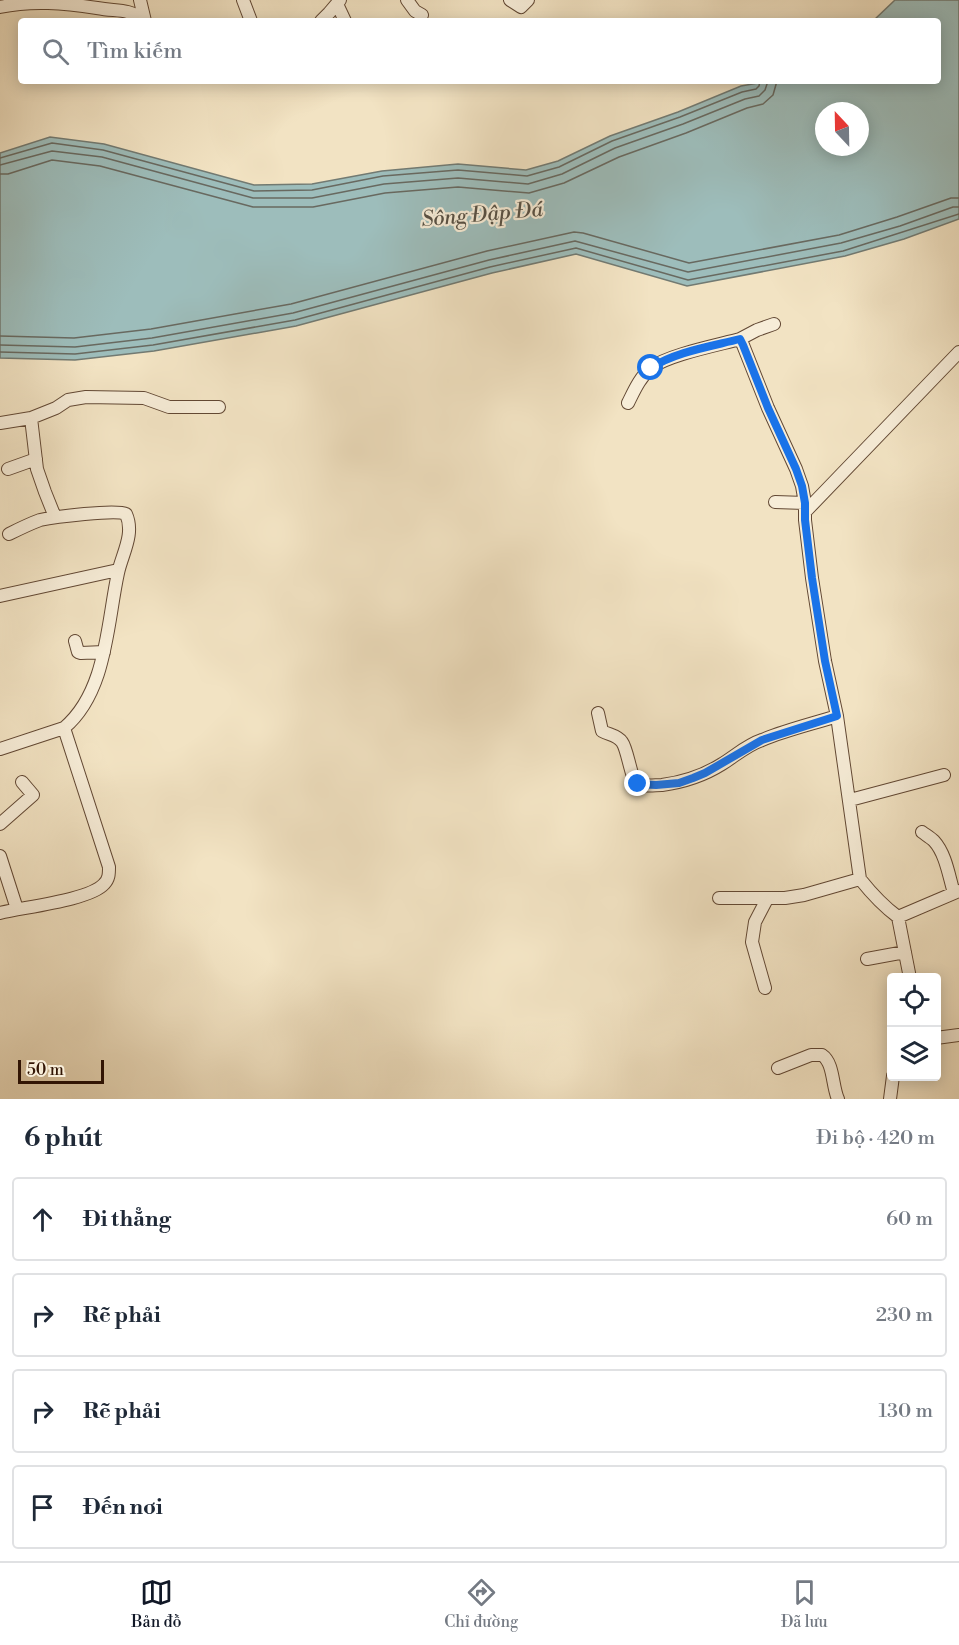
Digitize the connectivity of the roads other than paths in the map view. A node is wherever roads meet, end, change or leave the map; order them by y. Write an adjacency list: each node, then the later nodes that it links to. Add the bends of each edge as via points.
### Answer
1 (141, 0): 11 (street)
2 (243, 0): 12 (street)
3 (407, 0): 9 (street)
4 (510, 0): 5 (street, via 521,7)
5 (528, 0)
6 (59, 2): 8 (street); 10 (street, via 123,10)
7 (339, 2): 13 (street); 14 (street)
8 (0, 7)
9 (422, 15)
10 (141, 18)
11 (144, 18)
12 (250, 18)
13 (324, 18)
14 (344, 18)
15 (774, 324): 16 (street)
16 (740, 339): 18 (street, via 656,364); 25 (street, via 796,469)
17 (959, 352): 25 (street)
18 (628, 403)
19 (219, 407): 20 (street, via 169,407 144,398 86,397 68,400)
20 (31, 418): 21 (street); 22 (street)
21 (0, 423)
22 (36, 459): 23 (street); 26 (street)
23 (8, 469)
24 (775, 502): 25 (street)
25 (805, 508): 33 (street, via 812,578)
26 (55, 517): 27 (street); 28 (street, via 126,514 129,527)
27 (9, 534)
28 (118, 570): 29 (street); 31 (street)
29 (0, 596)
30 (75, 641): 31 (street, via 81,653)
31 (104, 652): 34 (street, via 84,705)
32 (598, 713): 33 (street, via 602,731 616,736 625,747 634,781 656,785 693,778 762,740)
33 (837, 716): 38 (street)
34 (64, 728): 35 (street); 46 (street, via 109,876 105,884 90,894)
35 (0, 749)
36 (944, 775): 38 (street)
37 (22, 782): 39 (street, via 33,795)
38 (850, 800): 42 (street)
39 (0, 824)
40 (922, 832): 43 (street, via 938,847)
41 (0, 856): 46 (street)
42 (860, 879): 45 (street, via 804,895); 48 (street)
43 (957, 892): 48 (street)
44 (719, 898): 45 (street)
45 (767, 899): 52 (street, via 755,922 752,942)
46 (16, 909): 47 (street)
47 (0, 913)
48 (898, 917): 49 (street)
49 (905, 952): 50 (street); 51 (street)
50 (867, 959)
51 (909, 973)
52 (765, 988)
53 (959, 1035): 54 (street)
54 (941, 1037)
55 (778, 1068): 57 (street, via 811,1054 822,1055 829,1061)
56 (892, 1081): 58 (street)
57 (838, 1099)
58 (890, 1099)

